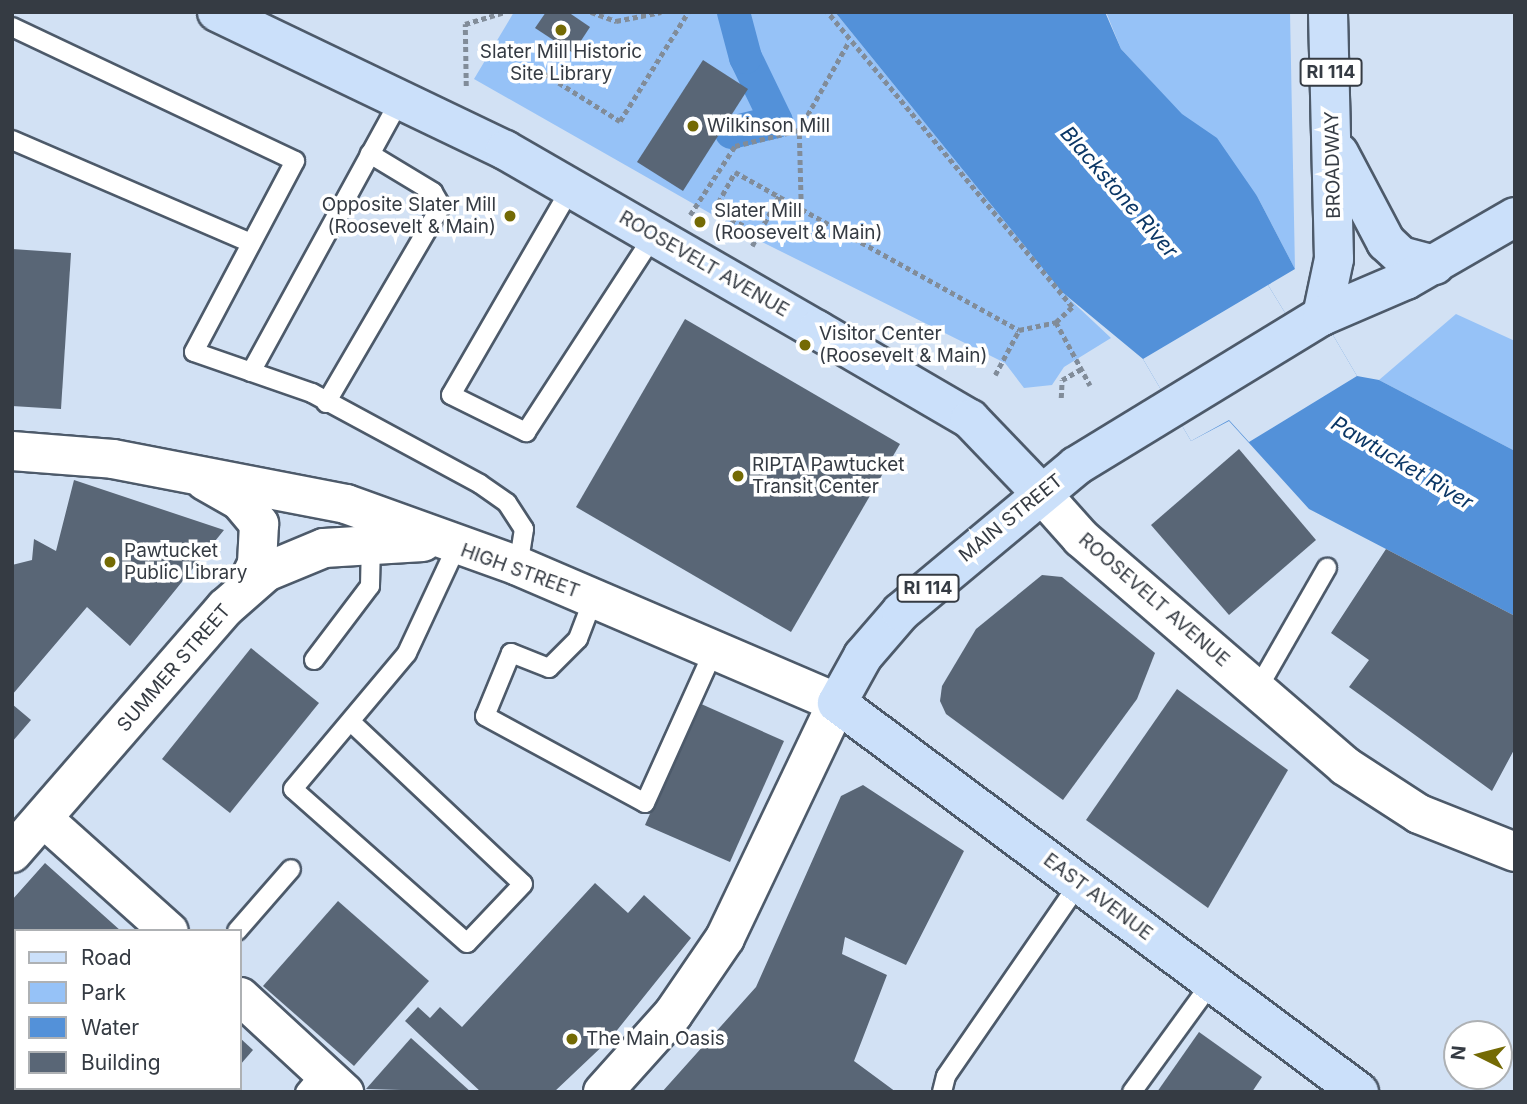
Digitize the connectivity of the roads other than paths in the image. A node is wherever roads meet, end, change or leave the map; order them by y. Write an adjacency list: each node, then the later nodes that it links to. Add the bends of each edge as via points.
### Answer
1 (217, 12): 4 (main road, ROOSEVELT AVENUE)
2 (1328, 12): 5 (main road, BROADWAY / RI 114)
3 (12, 27): 11 (lane, via 295,161)
4 (402, 96): 7 (lane); 8 (main road, ROOSEVELT AVENUE)
5 (1333, 131): 12 (main road, via 1352,185 1386,242 1401,256); 13 (main road, BROADWAY / RI 114, via 1334,259)
6 (12, 140): 11 (lane)
7 (370, 154): 14 (lane); 15 (lane, via 433,192 441,205)
8 (571, 188): 10 (main road, ROOSEVELT AVENUE); 10 (lane, via 451,395 526,432)
9 (1515, 217): 12 (main road, MAIN STREET)
10 (654, 236): 18 (main road, ROOSEVELT AVENUE, via 970,419)
11 (251, 243): 14 (lane, via 194,352)
12 (1435, 265): 13 (main road, MAIN STREET)
13 (1322, 316): 18 (main road, MAIN STREET / RI 114)
14 (251, 372): 15 (lane)
15 (326, 403): 21 (lane, via 507,503 524,529)
16 (12, 451): 17 (main road, HIGH STREET, via 113,459)
17 (193, 476): 20 (main road, HIGH STREET, via 271,485 346,504); 23 (main road, HIGH STREET, via 240,501 259,524 257,564)
18 (1040, 492): 27 (main road, ROOSEVELT AVENUE, via 1082,538); 28 (main road, MAIN STREET / RI 114, via 879,635)
19 (371, 541): 20 (main road, SUMMER STREET); 23 (main road, SUMMER STREET, via 301,555); 26 (lane, via 370,586)
20 (456, 548): 21 (main road, HIGH STREET); 29 (lane, via 407,653)
21 (518, 566): 24 (main road, HIGH STREET)
22 (1327, 568): 27 (lane)
23 (246, 587): 30 (main road, SUMMER STREET)
24 (594, 597): 25 (main road, HIGH STREET); 25 (lane, via 578,639 549,668 511,653 485,716 645,803)
25 (715, 647): 28 (main road, HIGH STREET)
26 (314, 660)
27 (1257, 690): 32 (main road, ROOSEVELT AVENUE, via 1382,792 1459,833)
28 (837, 702): 34 (main road, EAST AVENUE); 40 (main road, MAIN STREET, via 725,938 673,1014)
29 (351, 722): 29 (lane, via 293,789 467,943 523,884)
30 (43, 818): 31 (main road, SUMMER STREET); 35 (street)
31 (12, 852)
32 (1515, 852)
33 (291, 869): 36 (lane)
34 (1079, 883): 37 (main road, EAST AVENUE); 41 (lane, via 946,1076)
35 (167, 929)
36 (239, 929)
37 (1212, 982): 42 (lane); 43 (main road, EAST AVENUE)
38 (242, 998): 39 (street)
39 (324, 1085)
40 (603, 1092)
41 (942, 1092)
42 (1132, 1092)
43 (1359, 1092)

